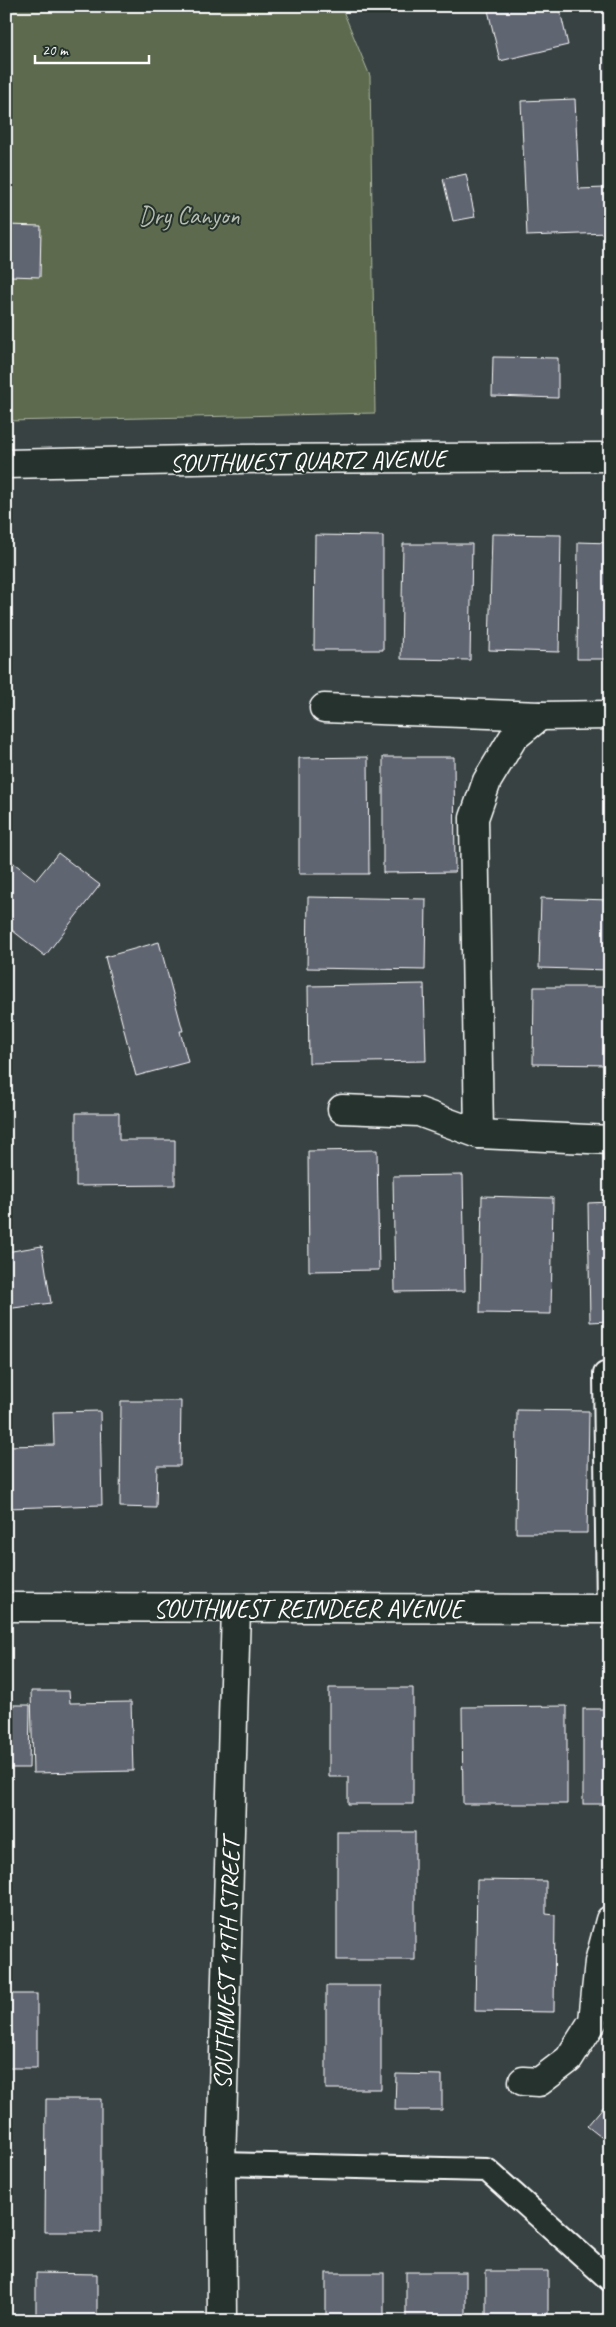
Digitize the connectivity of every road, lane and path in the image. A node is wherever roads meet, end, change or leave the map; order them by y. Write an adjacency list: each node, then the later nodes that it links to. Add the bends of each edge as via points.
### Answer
1 (610, 457): 2 (street, SOUTHWEST QUARTZ AVENUE)
2 (6, 464)
3 (324, 708): 5 (street)
4 (610, 715): 5 (street)
5 (540, 716): 7 (street, via 513,738 487,780 474,818)
6 (342, 1108): 7 (street, via 419,1112)
7 (479, 1134): 8 (street)
8 (610, 1140)
9 (605, 1374): 12 (lane)
10 (6, 1607): 11 (street, SOUTHWEST REINDEER AVENUE)
11 (236, 1608): 12 (street, SOUTHWEST REINDEER AVENUE); 15 (street, SOUTHWEST 19TH STREET)
12 (609, 1609)
13 (610, 1920): 14 (street, via 599,1962 593,2021 569,2059 539,2082)
14 (523, 2081)
15 (221, 2164): 16 (lane, via 488,2170); 17 (street, SOUTHWEST 19TH STREET)
16 (610, 2280)
17 (222, 2321)

